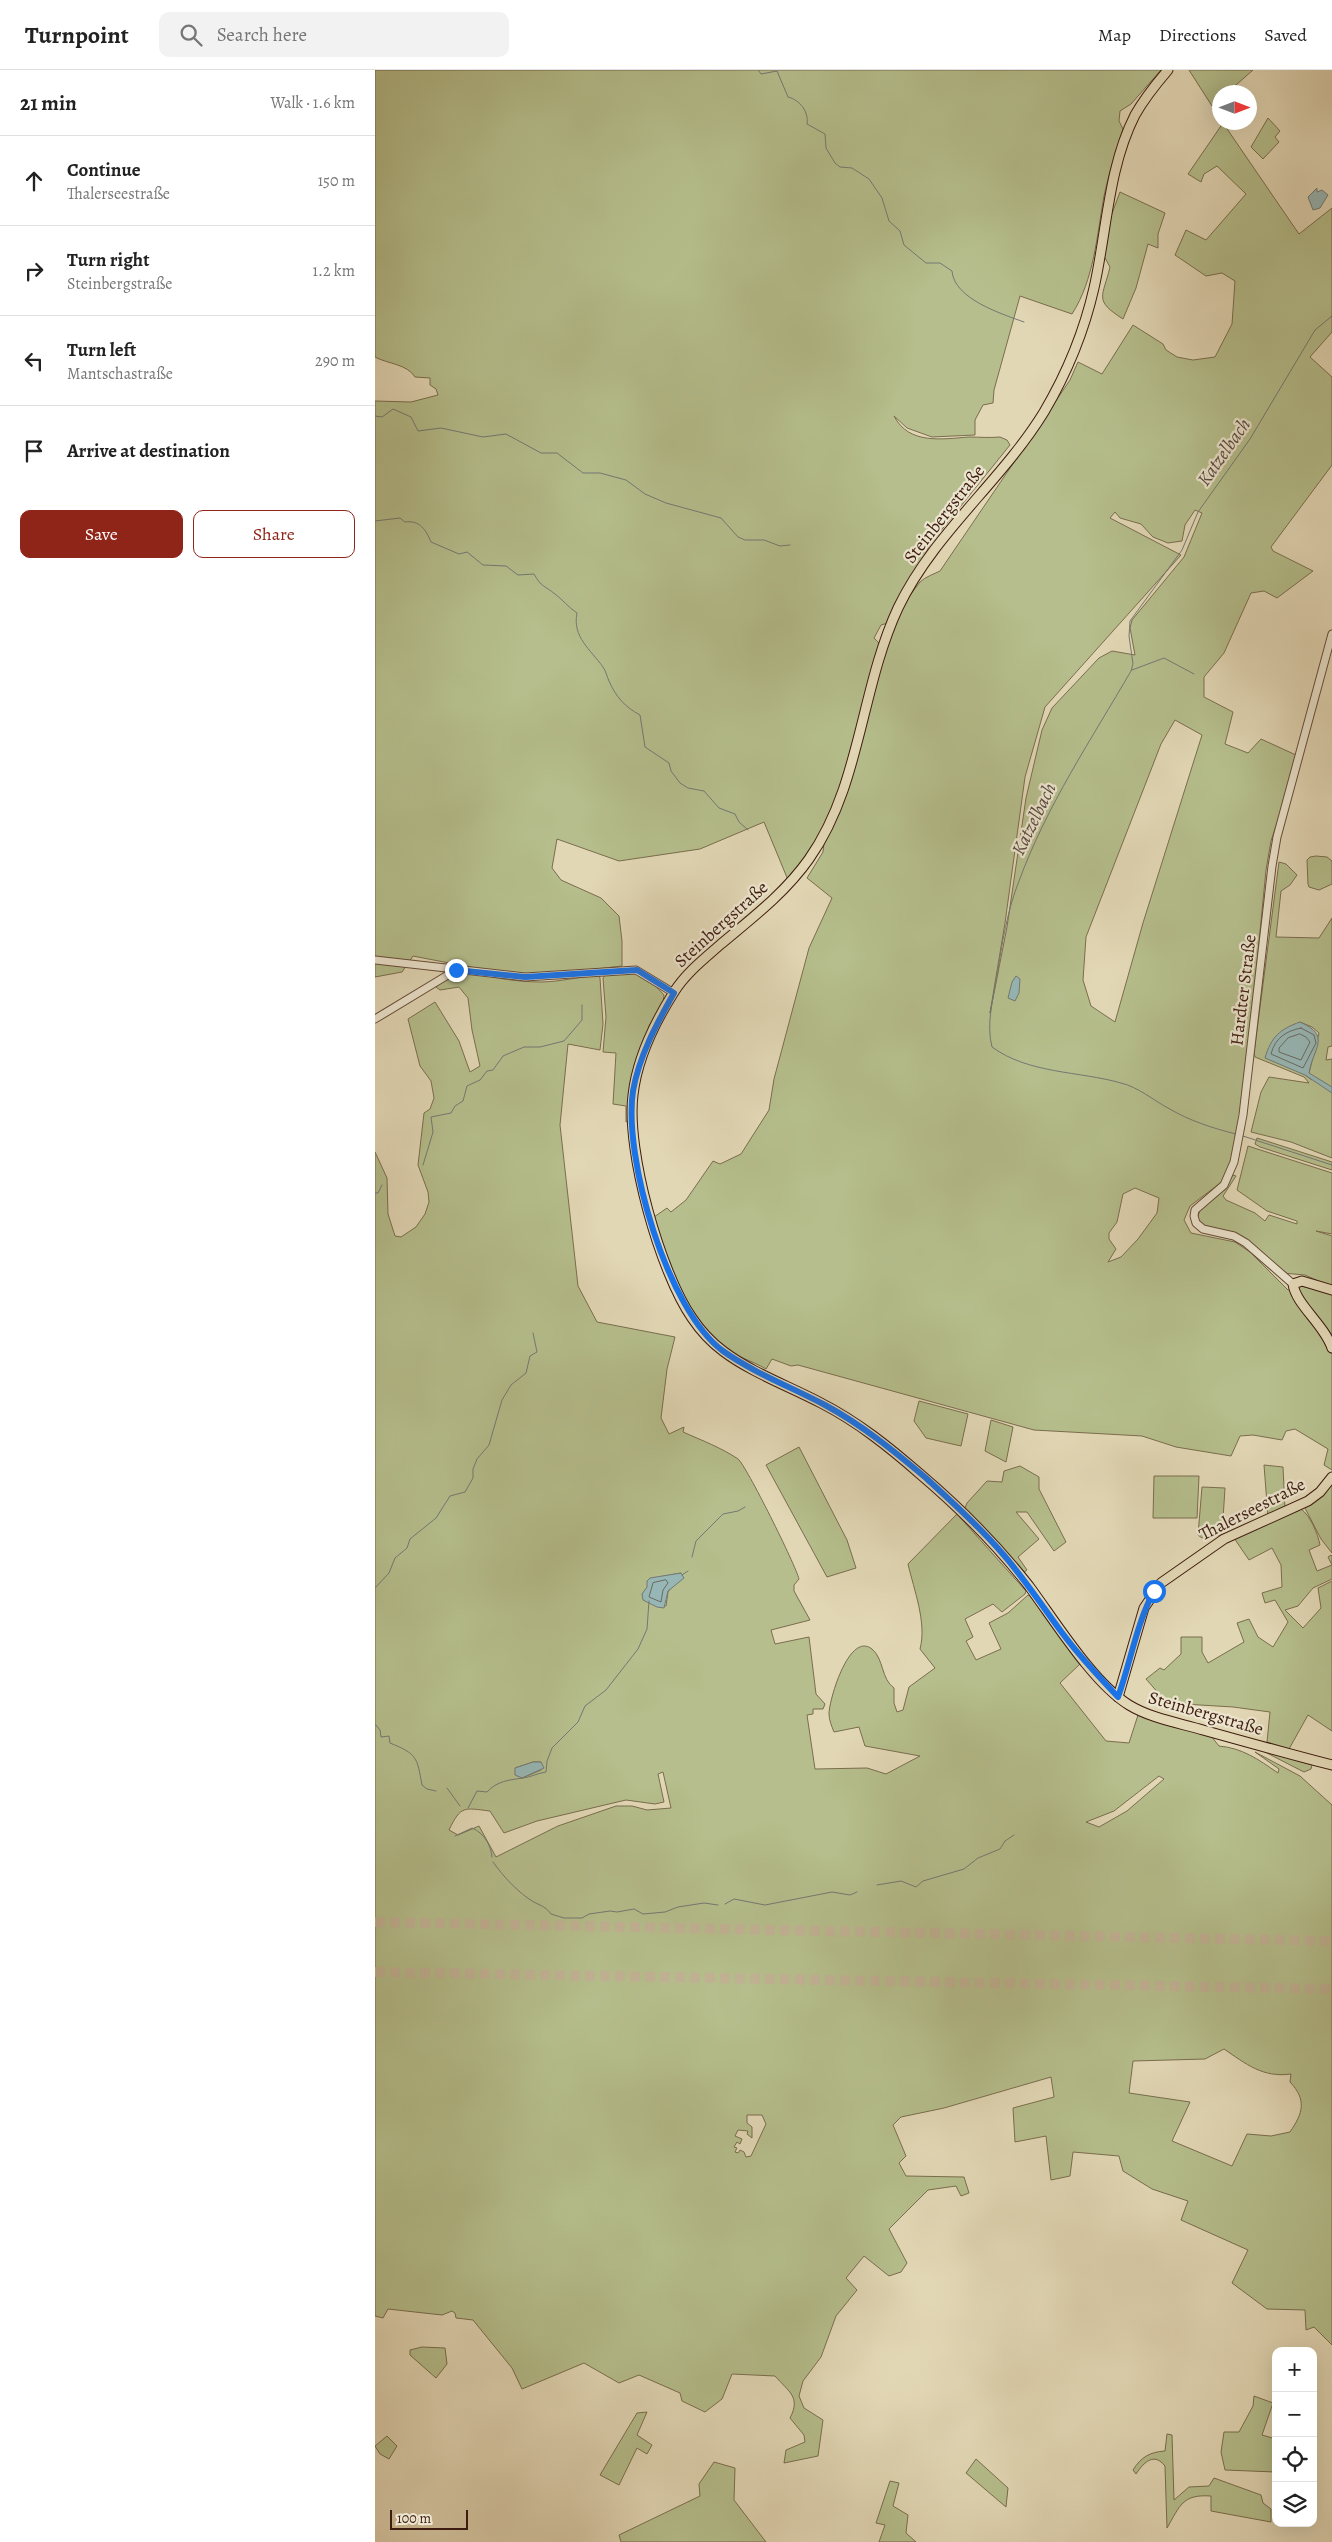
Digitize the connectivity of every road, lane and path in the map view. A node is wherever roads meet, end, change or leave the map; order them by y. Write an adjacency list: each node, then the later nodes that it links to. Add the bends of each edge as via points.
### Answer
1 (1168, 70): 5 (main road, Steinbergstraße, via 1136,113 1123,147 1111,190 1094,288 1070,363 1031,430 932,551 900,605 871,681 846,786 824,835 789,884 697,965)
2 (1332, 634): 7 (street, Hardter Straße, via 1277,837 1238,1142 1229,1177 1195,1210 1194,1216 1203,1229 1234,1236 1246,1243)
3 (375, 960): 4 (street)
4 (456, 970): 5 (street, via 525,977 637,970); 6 (street)
5 (674, 993): 11 (main road, Steinbergstraße, via 638,1070 632,1101 632,1136 654,1227 672,1279 690,1316 722,1350 867,1429 925,1478 1003,1553 1063,1635)
6 (375, 1019)
7 (1293, 1284): 8 (main road, via 1302,1281); 9 (main road)
8 (1332, 1290)
9 (1332, 1348)
10 (1332, 1477): 11 (main road, Thalerseestraße, via 1308,1502 1224,1539 1161,1583 1145,1608)
11 (1118, 1697): 12 (main road, Steinbergstraße, via 1133,1708 1154,1716)
12 (1332, 1766)

